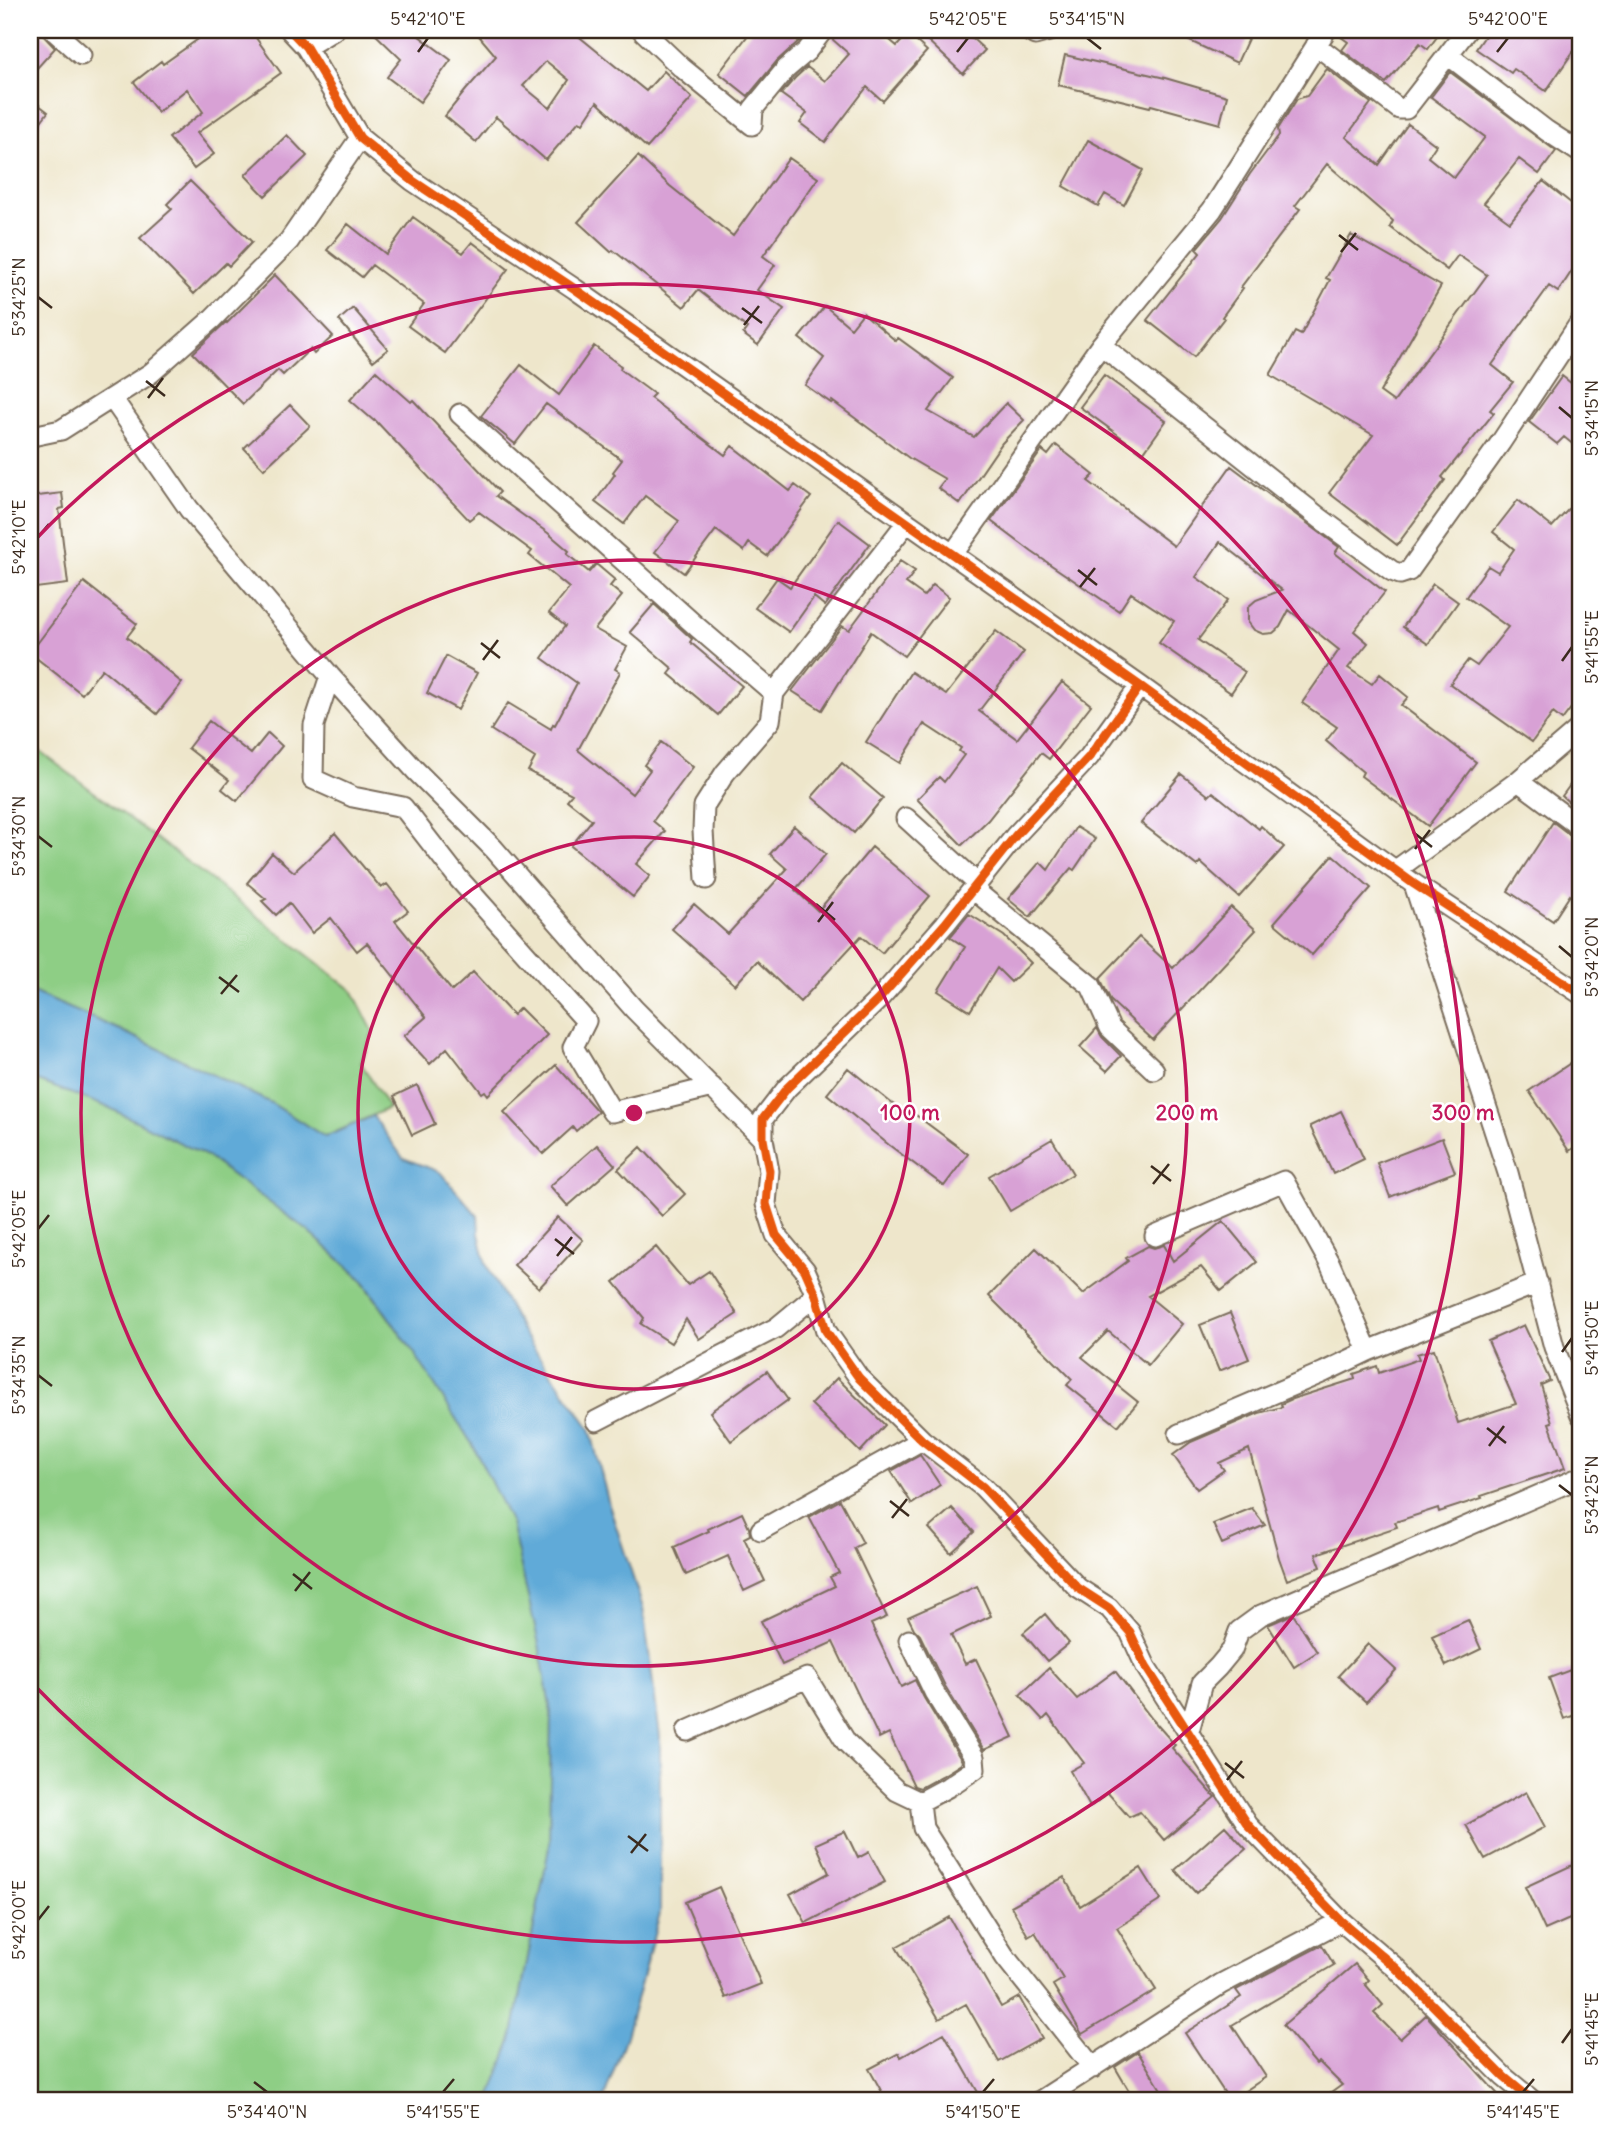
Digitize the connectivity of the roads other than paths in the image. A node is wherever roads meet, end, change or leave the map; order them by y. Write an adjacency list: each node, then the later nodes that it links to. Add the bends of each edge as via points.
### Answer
1 (53, 30): 10 (street)
2 (290, 30): 8 (street)
3 (642, 30): 4 (street, via 752,125 753,108)
4 (823, 30)
5 (1027, 30): 6 (street, via 1035,35)
6 (1053, 30)
7 (1467, 30): 11 (street)
8 (320, 36): 12 (street)
9 (1321, 37): 11 (street, via 1399,109 1406,109); 15 (street, via 1212,210)
10 (81, 55)
11 (1448, 55): 13 (street)
12 (360, 138): 16 (street, via 289,241 211,320 151,373); 19 (street, via 413,181)
13 (1581, 153)
14 (1581, 321): 15 (street, via 1409,571 1400,574 1321,519)
15 (1101, 345): 20 (street)
16 (112, 398): 18 (street, via 61,430 37,435); 21 (street, via 189,509)
17 (460, 414): 23 (street)
18 (30, 431)
19 (907, 522): 20 (street); 23 (street)
20 (953, 554): 22 (street)
21 (330, 676): 34 (street, via 494,849 634,1009); 34 (street, via 314,725 313,779 352,797 403,807 458,879 586,1021 573,1047 612,1112)
22 (1140, 686): 28 (street); 31 (street, via 1089,757)
23 (774, 693): 29 (street, via 770,721 725,773 704,806)
24 (1581, 727): 25 (street)
25 (1518, 781): 27 (street); 28 (street)
26 (906, 818): 31 (street)
27 (1581, 828)
28 (1396, 870): 30 (street)
29 (706, 879)
30 (1414, 884): 32 (street); 37 (street, via 1508,1173)
31 (975, 886): 33 (street, via 1091,986 1110,1028); 35 (street, via 878,1000 787,1088 763,1119)
32 (1581, 994)
33 (1154, 1070)
34 (712, 1087): 35 (street)
35 (763, 1139): 38 (street, via 769,1171 766,1203 776,1235 805,1270)
36 (1155, 1236): 39 (street, via 1284,1181 1330,1264)
37 (1538, 1283): 39 (street); 40 (street, via 1554,1347)
38 (816, 1295): 41 (street, via 776,1328); 43 (street, via 826,1331 859,1378)
39 (1368, 1351): 42 (street)
40 (1581, 1415)
41 (596, 1421)
42 (1179, 1434)
43 (922, 1440): 45 (street); 48 (street, via 983,1487 1078,1588 1109,1608 1130,1632 1146,1667)
44 (1581, 1476): 48 (street, via 1261,1615 1239,1632 1232,1650 1202,1683)
45 (761, 1530)
46 (909, 1640): 49 (street, via 974,1757 975,1769)
47 (687, 1731): 49 (street, via 807,1678 846,1742 897,1791)
48 (1189, 1731): 50 (street, via 1248,1825)
49 (920, 1802): 51 (street, via 923,1828 1005,1957)
50 (1340, 1922): 51 (street, via 1220,1984); 53 (street, via 1396,1968 1504,2077)
51 (1093, 2068): 52 (street)
52 (1040, 2101)
53 (1534, 2101)

